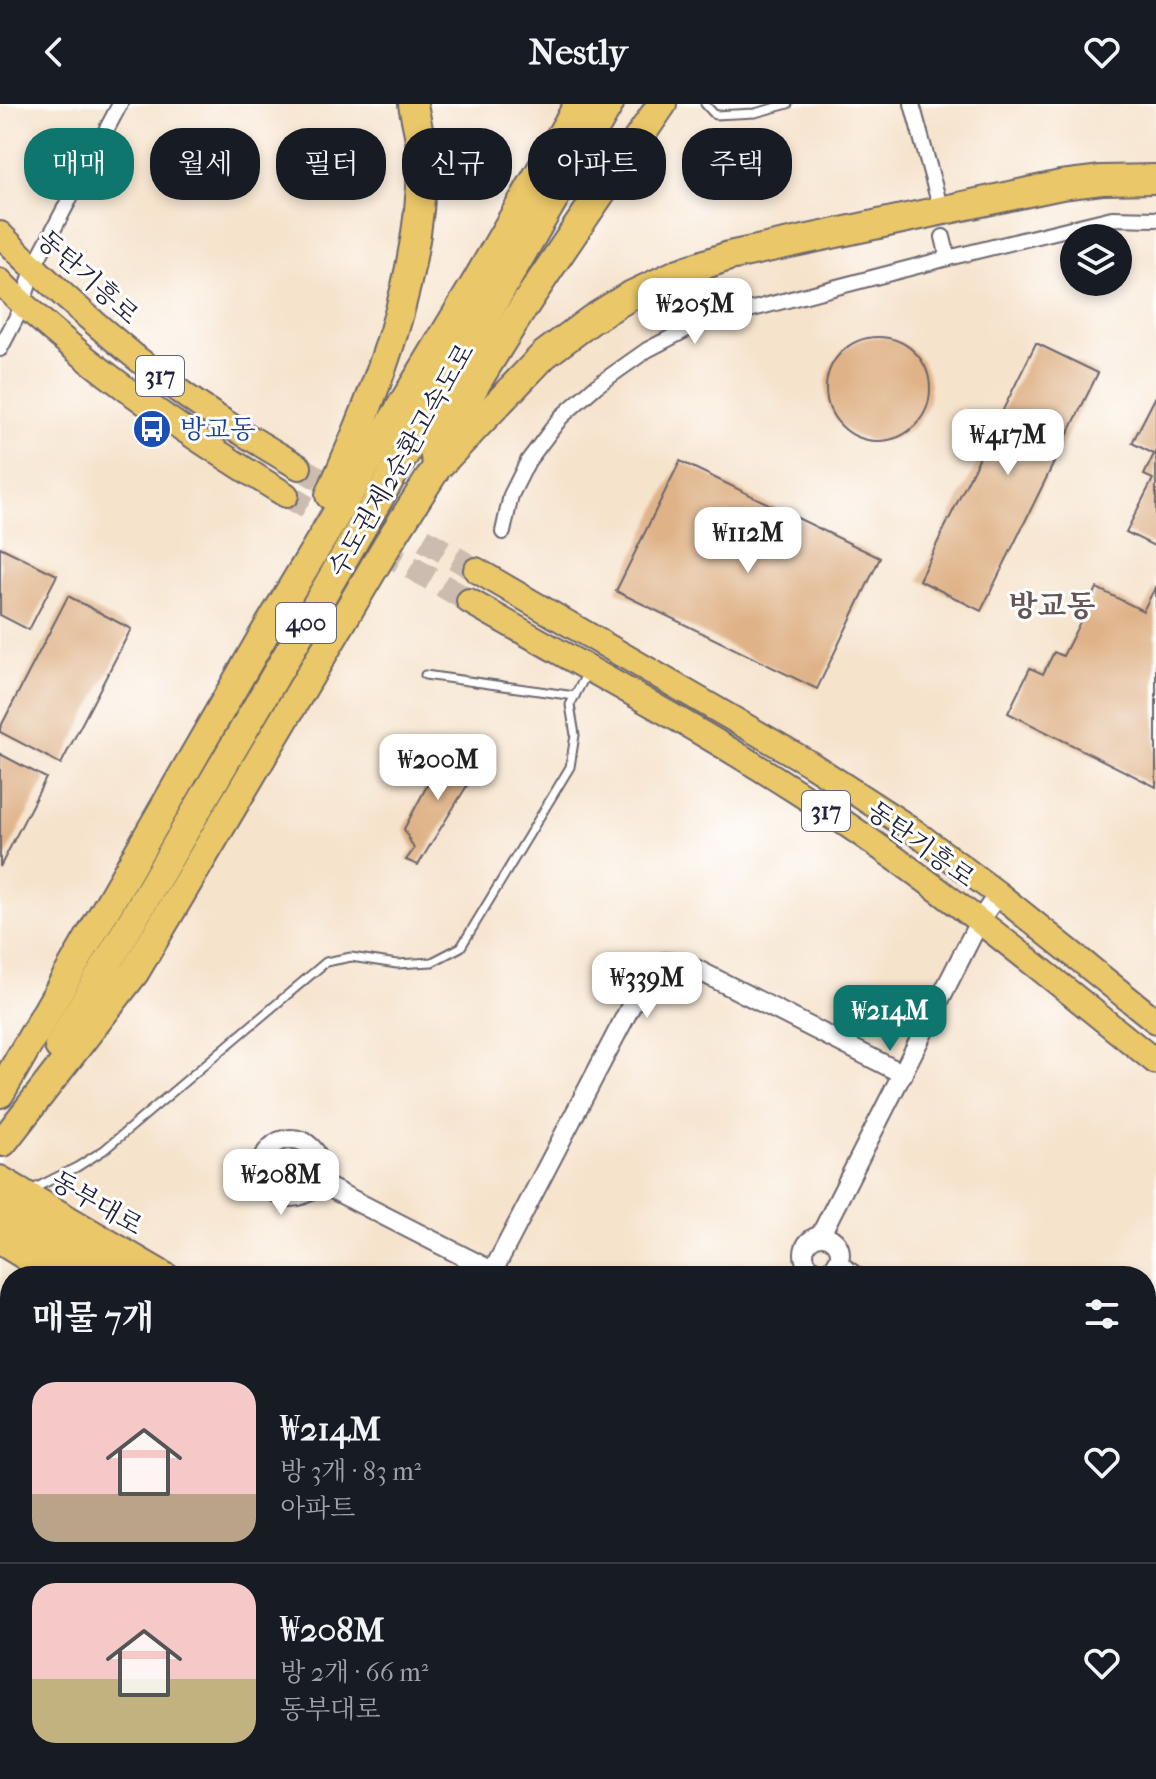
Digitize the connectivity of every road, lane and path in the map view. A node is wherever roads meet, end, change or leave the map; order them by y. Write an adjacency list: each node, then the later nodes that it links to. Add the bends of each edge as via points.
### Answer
1 (120, 104): 15 (street)
2 (415, 104): 25 (highway, via 422,156 419,213 410,274 386,360 324,510)
3 (579, 104): 25 (highway, 수도권제2순환고속도로 / 400)
4 (609, 104): 35 (highway, 수도권제2순환고속도로 / 400)
5 (662, 104): 22 (highway, via 472,388)
6 (705, 104): 7 (lane, via 715,115)
7 (788, 104)
8 (912, 104): 10 (street)
9 (1156, 179): 22 (highway, via 1102,180 1019,193 729,256 666,279 591,320 544,355 437,467)
10 (937, 195)
11 (1156, 219): 14 (street, via 1112,218)
12 (0, 234): 15 (main road, 동탄기흥로 / 317)
13 (943, 237): 14 (street)
14 (948, 258): 21 (street, via 699,323 647,350 561,417 528,461 511,495)
15 (33, 268): 17 (street); 19 (main road, 동탄기흥로 / 317, via 175,388)
16 (0, 281): 17 (main road, 317)
17 (23, 305): 18 (street); 20 (main road, 317, via 119,384)
18 (0, 349)
19 (299, 467)
20 (286, 495)
21 (503, 532)
22 (389, 542): 35 (highway, via 134,973)
23 (476, 570): 29 (main road, 동탄기흥로 / 317, via 809,763)
24 (469, 601): 26 (main road, 동탄기흥로 / 317)
25 (263, 636): 34 (highway, 수도권제2순환고속도로 / 400)
26 (589, 669): 28 (lane); 30 (main road, 동탄기흥로 / 317, via 798,792)
27 (425, 675): 28 (lane)
28 (575, 696): 38 (lane, via 570,705 575,735 570,767 461,947 432,962 397,964 351,957 326,962 104,1150)
29 (998, 894): 30 (street); 31 (main road, 동탄기흥로 / 317)
30 (980, 920): 32 (main road, 동탄기흥로 / 317); 33 (street)
31 (1156, 1021)
32 (1156, 1062)
33 (903, 1074): 41 (street); 49 (street, via 686,964 664,962 648,973)
34 (0, 1093)
35 (2, 1145)
36 (0, 1178): 38 (main road, 동부대로)
37 (316, 1181): 48 (street)
38 (25, 1193): 47 (main road, 동부대로)
39 (0, 1200): 46 (main road, 동부대로)
40 (0, 1221): 45 (main road)
41 (820, 1236): 43 (street, via 838,1246); 50 (street, via 806,1245)
42 (0, 1242): 44 (main road)
43 (837, 1263): 51 (street); 52 (street)
44 (39, 1266)
45 (74, 1266)
46 (108, 1266)
47 (150, 1266)
48 (482, 1266)
49 (502, 1266)
50 (803, 1266)
51 (835, 1266)
52 (841, 1266)

